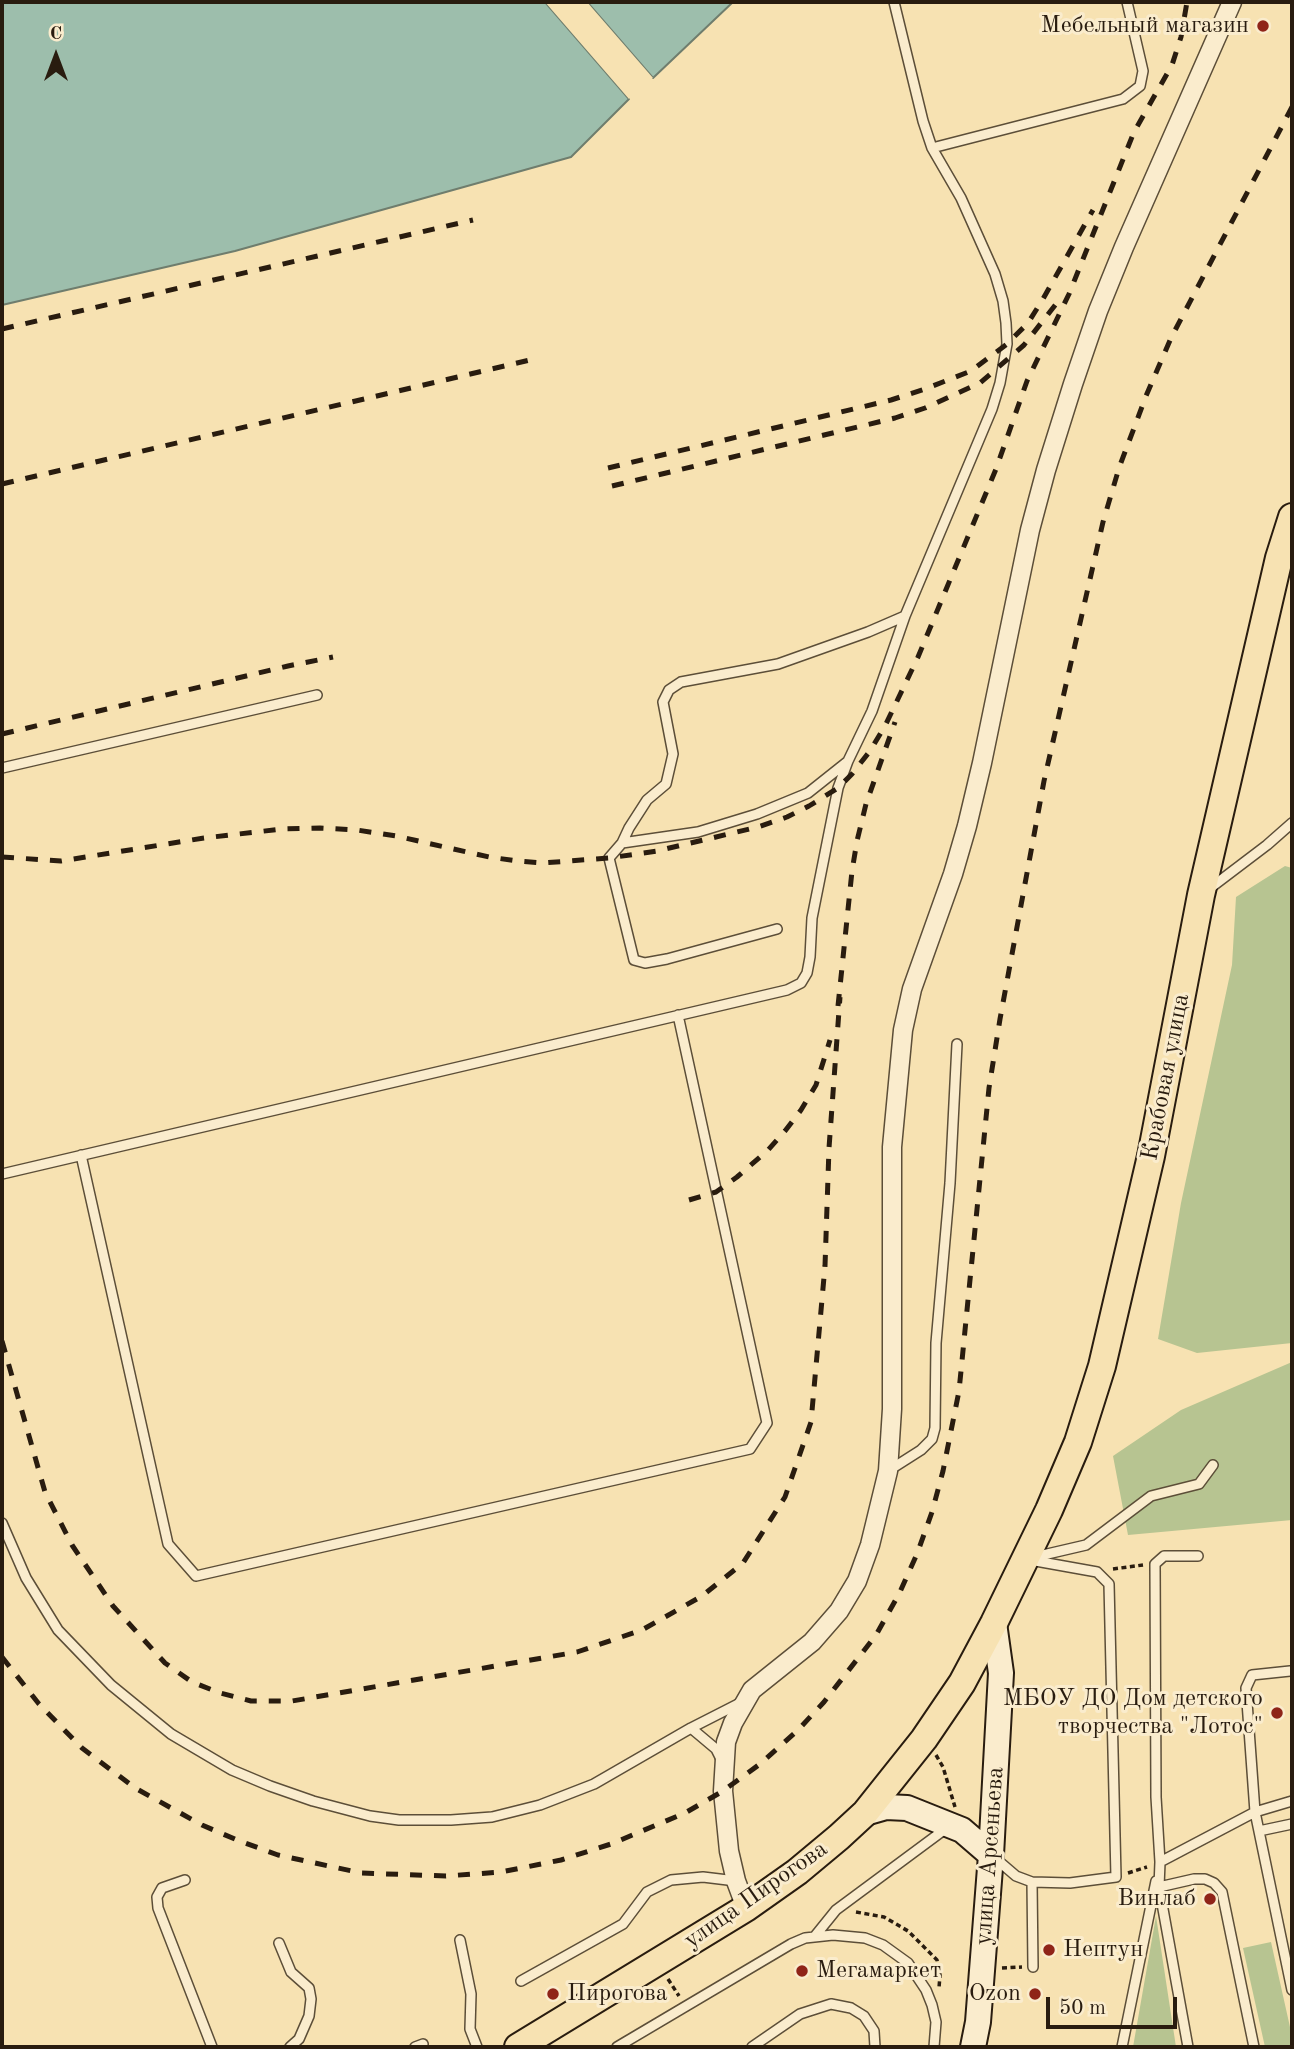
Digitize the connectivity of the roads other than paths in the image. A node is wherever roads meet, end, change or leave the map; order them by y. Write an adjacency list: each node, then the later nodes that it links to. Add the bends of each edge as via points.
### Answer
1 (894, 2): 4 (lane)
2 (1127, 2): 4 (lane, via 1143,71 1140,86 1123,99)
3 (1232, 2): 19 (street, via 1124,247 1069,397 1030,530 967,827 912,989 903,1030 892,1147)
4 (932, 148): 6 (lane, via 961,198 995,274 1007,344 992,408)
5 (1292, 517): 12 (main road, Крабовая улица)
6 (905, 616): 8 (lane, via 872,711); 11 (lane, via 778,664 681,682 669,690 663,702 673,754 666,784 647,800)
7 (317, 695): 9 (lane)
8 (848, 761): 11 (lane, via 808,793 757,814 698,832); 14 (lane, via 838,788 812,918 809,965 801,983)
9 (2, 768)
10 (1292, 823): 12 (lane)
11 (622, 844): 13 (lane, via 609,858 634,960 667,959)
12 (1201, 895): 22 (main road, Крабовая улица, via 1151,1156 1101,1366 1078,1443)
13 (777, 929)
14 (678, 1016): 16 (lane); 16 (lane, via 767,1423 750,1449 196,1576 169,1544)
15 (957, 1044): 19 (lane, via 936,1343 935,1428 921,1450)
16 (81, 1155): 17 (lane)
17 (2, 1174)
18 (1213, 1465): 22 (lane, via 1199,1484 1151,1496 1086,1545)
19 (888, 1471): 25 (street, via 870,1545 857,1581 839,1611 812,1642)
20 (2, 1522): 26 (lane, via 26,1578 58,1630 111,1685 171,1734 232,1770 313,1801 399,1820 492,1817 594,1784)
21 (1198, 1556): 35 (lane, via 1164,1556 1155,1564)
22 (1025, 1559): 23 (main road, Крабовая улица); 38 (lane, via 1097,1572 1109,1584 1116,1877)
23 (994, 1623): 29 (main road, улица Пирогова, via 962,1683 924,1739); 34 (main road, улица Арсеньева, via 1001,1674)
24 (1290, 1671): 30 (lane, via 1252,1675 1246,1688)
25 (744, 1701): 26 (lane); 27 (street, via 726,1742)
26 (691, 1728): 27 (lane, via 716,1749)
27 (724, 1763): 37 (street, via 729,1851)
28 (1292, 1801): 30 (lane)
29 (864, 1812): 32 (main road, via 907,1808); 40 (main road, улица Пирогова, via 797,1872)
30 (1255, 1812): 33 (lane); 35 (lane)
31 (1292, 1824): 33 (lane)
32 (956, 1828): 34 (main road); 41 (lane, via 836,1910)
33 (1259, 1831): 46 (lane)
34 (992, 1855): 38 (lane, via 1016,1876); 55 (main road, улица Арсеньева)
35 (1160, 1863): 39 (lane); 56 (lane)
36 (185, 1880): 47 (lane, via 162,1888 158,1908)
37 (736, 1881): 40 (street); 45 (lane, via 671,1880 647,1892 623,1924)
38 (1032, 1882): 44 (lane)
39 (1159, 1886): 57 (lane); 58 (lane, via 1205,1880 1222,1892)
40 (746, 1908): 50 (main road, улица Пирогова)
41 (815, 1936): 51 (lane, via 791,1944); 54 (lane, via 865,1938 908,1963 932,2005)
42 (460, 1940): 49 (lane, via 471,1994 470,2029)
43 (279, 1943): 48 (lane, via 292,1972 309,1988 311,1999 299,2039)
44 (1033, 1967)
45 (522, 1981)
46 (1292, 1990)
47 (212, 2047)
48 (290, 2047)
49 (477, 2047)
50 (518, 2047)
51 (617, 2047)
52 (752, 2047): 53 (lane, via 800,2014 831,2004 864,2016 874,2031)
53 (875, 2047)
54 (934, 2047)
55 (973, 2047)
56 (1122, 2047)
57 (1188, 2047)
58 (1254, 2047)

